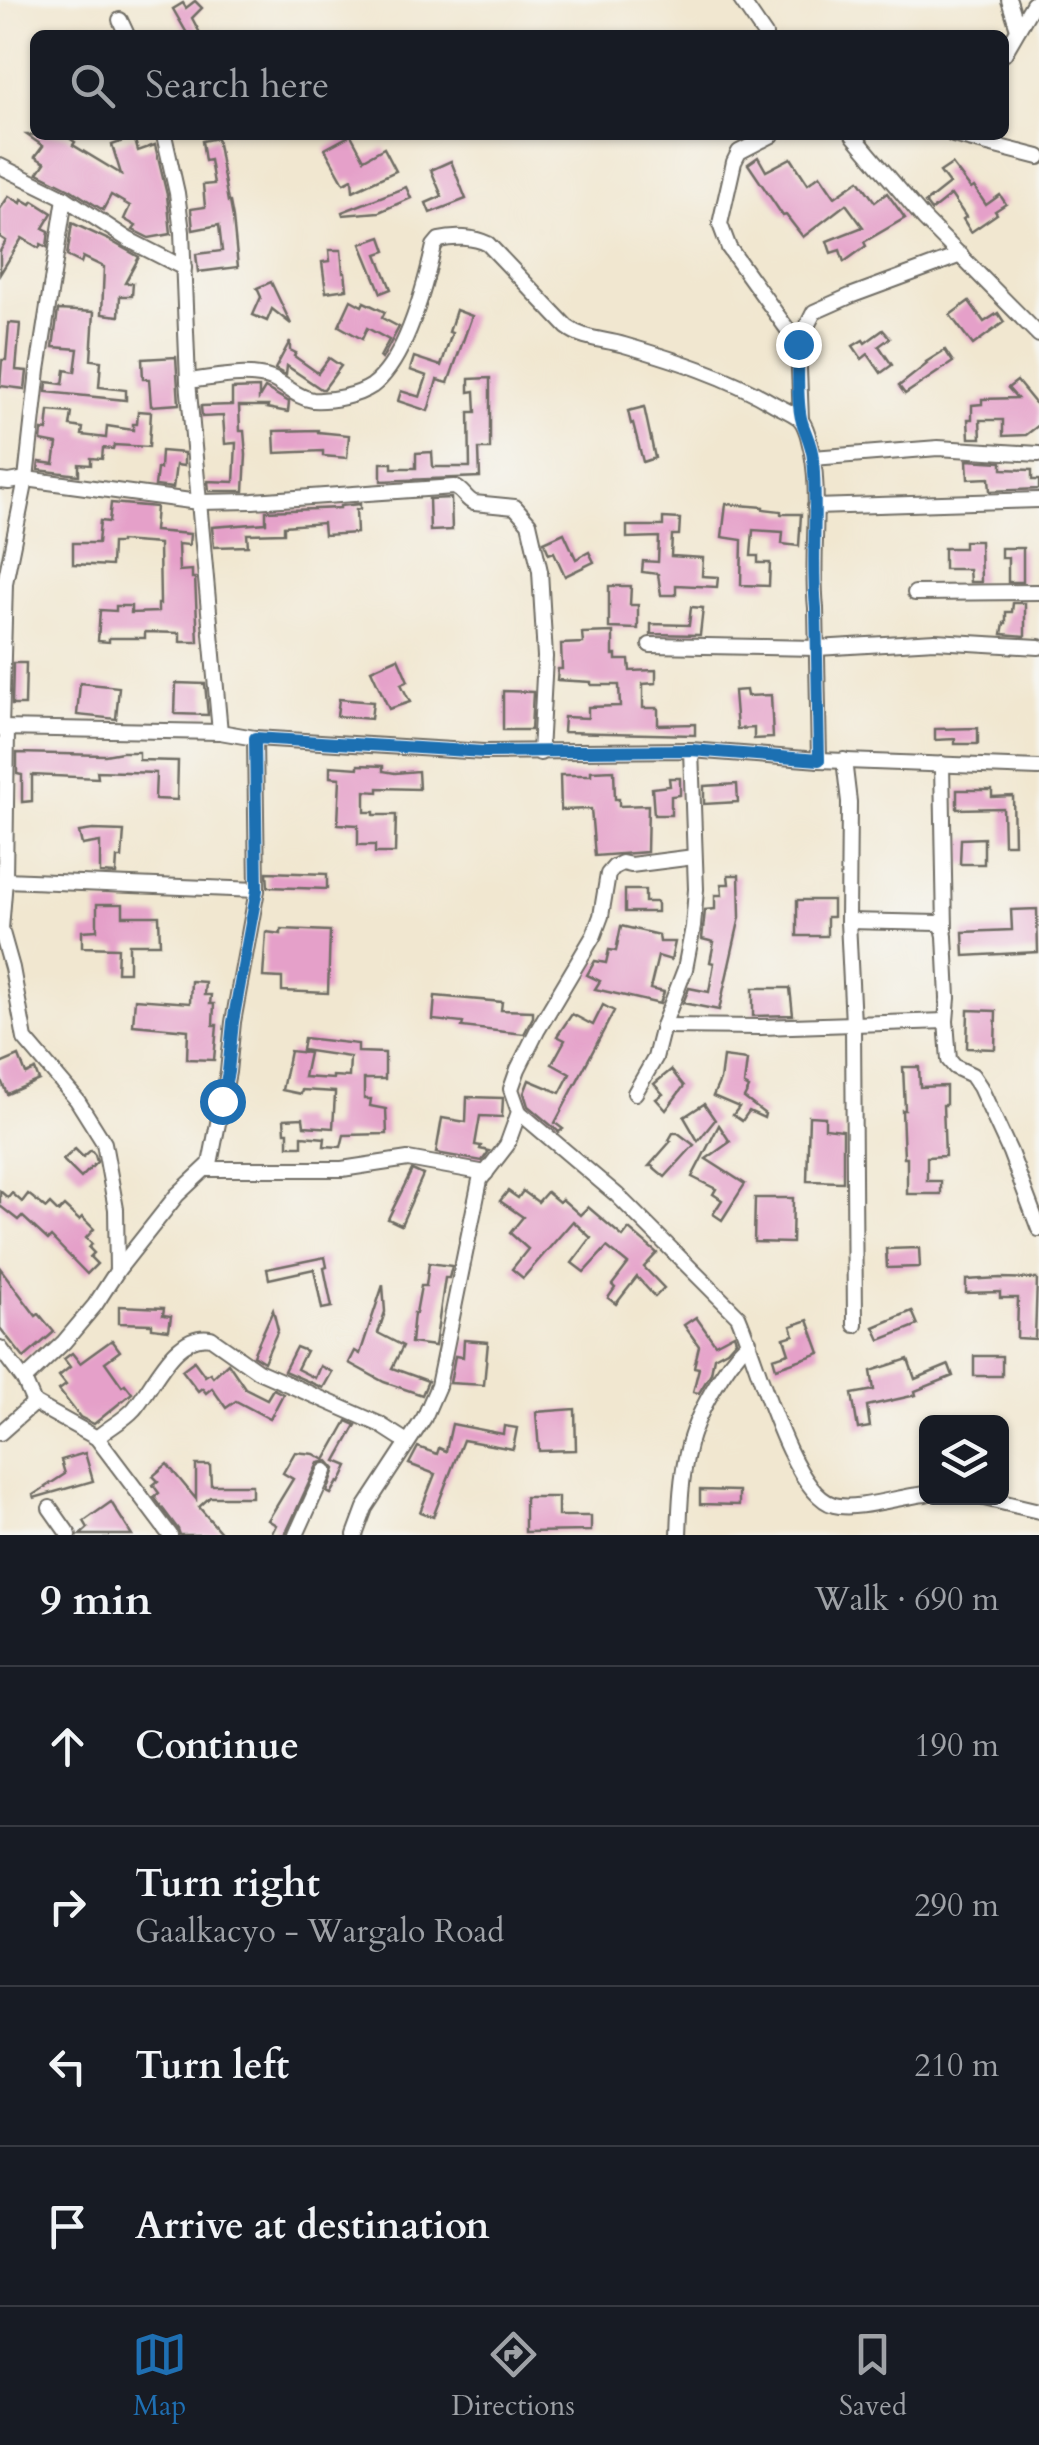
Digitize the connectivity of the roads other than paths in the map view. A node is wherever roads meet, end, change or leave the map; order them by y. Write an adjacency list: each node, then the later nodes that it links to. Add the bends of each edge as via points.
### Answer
1 (742, 0): 6 (street)
2 (1009, 0): 7 (street)
3 (1037, 4): 7 (street)
4 (120, 20): 5 (street)
5 (124, 30)
6 (762, 30)
7 (1018, 30): 8 (street)
8 (1009, 45)
9 (165, 140): 17 (street)
10 (763, 140): 19 (street, via 740,152 720,224)
11 (857, 140): 16 (street)
12 (977, 140): 13 (street)
13 (1039, 157)
14 (0, 166): 15 (street)
15 (65, 198): 17 (street); 24 (street)
16 (960, 255): 18 (street); 19 (street, via 814,312)
17 (184, 268): 20 (street)
18 (1039, 335)
19 (798, 344): 21 (street)
20 (188, 381): 21 (street, via 260,376 316,400 370,388 396,358 434,246 460,238 488,244 578,335 721,377); 27 (street)
21 (801, 420): 23 (street)
22 (1039, 454): 23 (street, via 938,448)
23 (813, 458): 28 (street)
24 (26, 479): 25 (street); 27 (street); 34 (street, via 5,583)
25 (0, 481)
26 (1039, 500): 28 (street)
27 (198, 502): 35 (street); 38 (street, via 454,487 474,503 515,507 529,523 540,572)
28 (815, 507): 33 (street)
29 (1039, 592): 30 (street)
30 (915, 593)
31 (650, 645): 33 (street)
32 (1039, 646): 33 (street, via 935,641)
33 (817, 648): 39 (street)
34 (2, 729): 35 (street); 44 (street)
35 (220, 732): 36 (street)
36 (255, 738): 38 (street); 45 (street)
37 (691, 750): 38 (street); 39 (street); 43 (street)
38 (540, 753)
39 (819, 760): 40 (street)
40 (844, 760): 41 (street); 46 (street)
41 (942, 764): 42 (street); 47 (street)
42 (1039, 768)
43 (694, 857): 50 (street, via 693,928); 52 (street, via 622,863 608,874 594,935 514,1079)
44 (5, 880): 45 (street); 56 (street, via 1,929 24,1039 78,1100 104,1143 116,1209)
45 (257, 890): 53 (street)
46 (848, 920): 47 (street, via 938,922); 49 (street)
47 (945, 936): 48 (street)
48 (946, 1021): 49 (street); 55 (street, via 949,1060 980,1088)
49 (853, 1024): 50 (street); 57 (street)
50 (663, 1026): 51 (street)
51 (635, 1094)
52 (519, 1112): 54 (street, via 508,1145); 58 (street, via 697,1274 738,1316)
53 (206, 1169): 54 (street, via 342,1169 408,1159); 56 (street)
54 (486, 1172): 64 (street, via 438,1386)
55 (1039, 1229)
56 (117, 1271): 60 (street, via 96,1305)
57 (855, 1326)
58 (749, 1341): 66 (street, via 794,1460 821,1500 838,1506); 74 (street, via 710,1395 688,1446)
59 (0, 1348): 60 (street)
60 (24, 1380): 61 (street)
61 (34, 1403): 62 (street); 63 (street)
62 (0, 1433)
63 (97, 1438): 64 (street, via 132,1412 166,1362 202,1336 258,1371); 71 (street)
64 (407, 1442): 73 (street)
65 (324, 1472): 72 (street)
66 (919, 1495)
67 (1009, 1504): 69 (street)
68 (50, 1508): 70 (street)
69 (1039, 1511)
70 (69, 1535)
71 (170, 1535)
72 (296, 1535)
73 (355, 1535)
74 (678, 1535)

